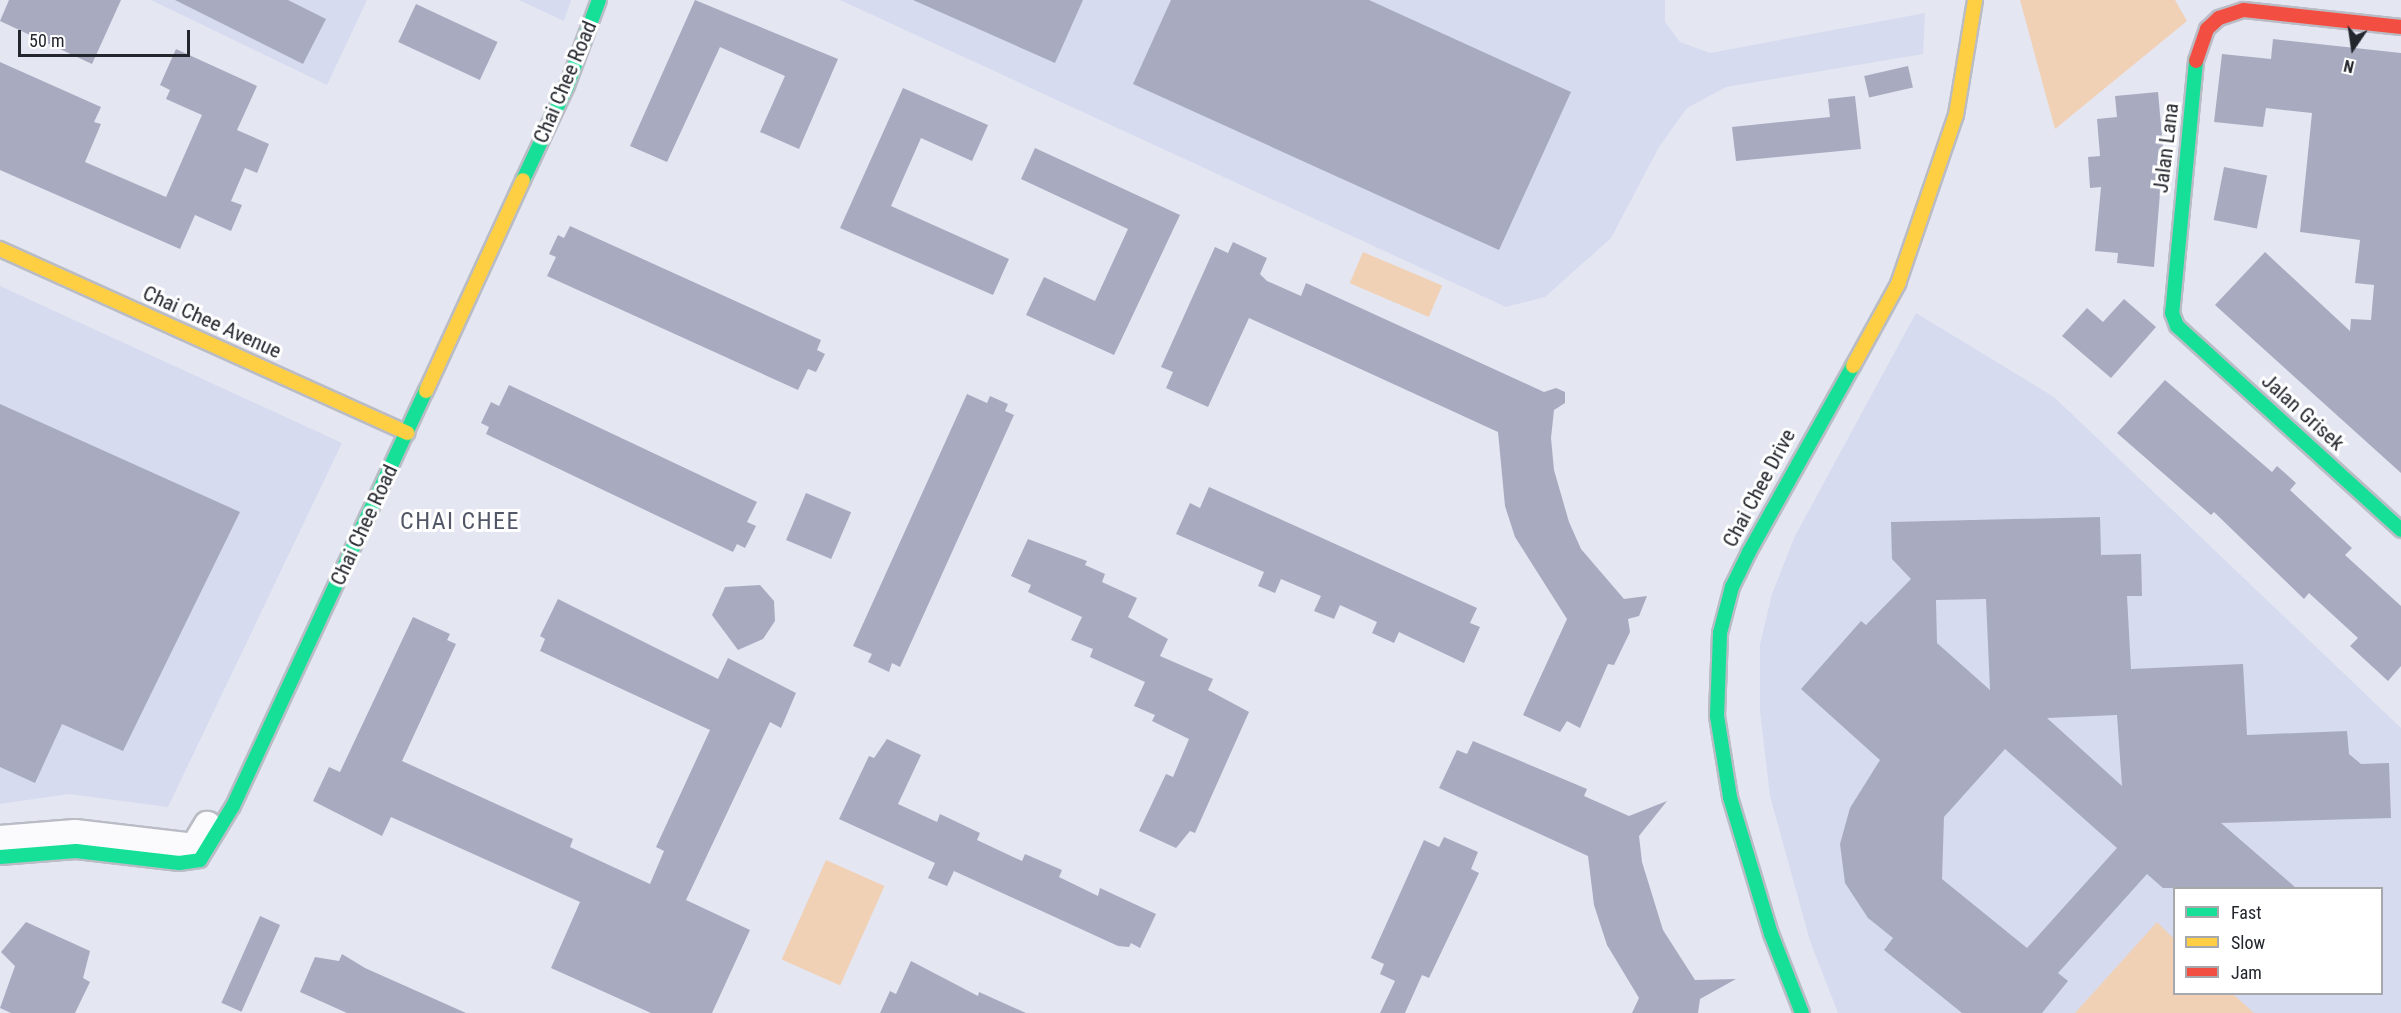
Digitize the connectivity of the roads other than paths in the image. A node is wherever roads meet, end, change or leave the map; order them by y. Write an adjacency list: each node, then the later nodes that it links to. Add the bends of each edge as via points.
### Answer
1 (587, 0): 7 (street, Chai Chee Road, via 556,81)
2 (599, 0): 7 (street, Chai Chee Road, via 567,86)
3 (1975, 0): 11 (street, Chai Chee Drive, via 1956,116 1898,284 1749,552 1732,587 1720,633 1717,716 1730,797 1771,934)
4 (2401, 27): 6 (street, Jalan Lana, via 2238,10 2219,18 2198,46 2181,186 2172,313)
5 (0, 249): 7 (street, Chai Chee Avenue)
6 (2177, 326): 8 (street, Jalan Grisek)
7 (401, 431): 9 (street, Chai Chee Road, via 222,800 194,847 75,833); 10 (street, Chai Chee Road, via 233,806 200,860 179,863 76,851)
8 (2401, 530)
9 (0, 839)
10 (0, 857)
11 (1802, 1013)

